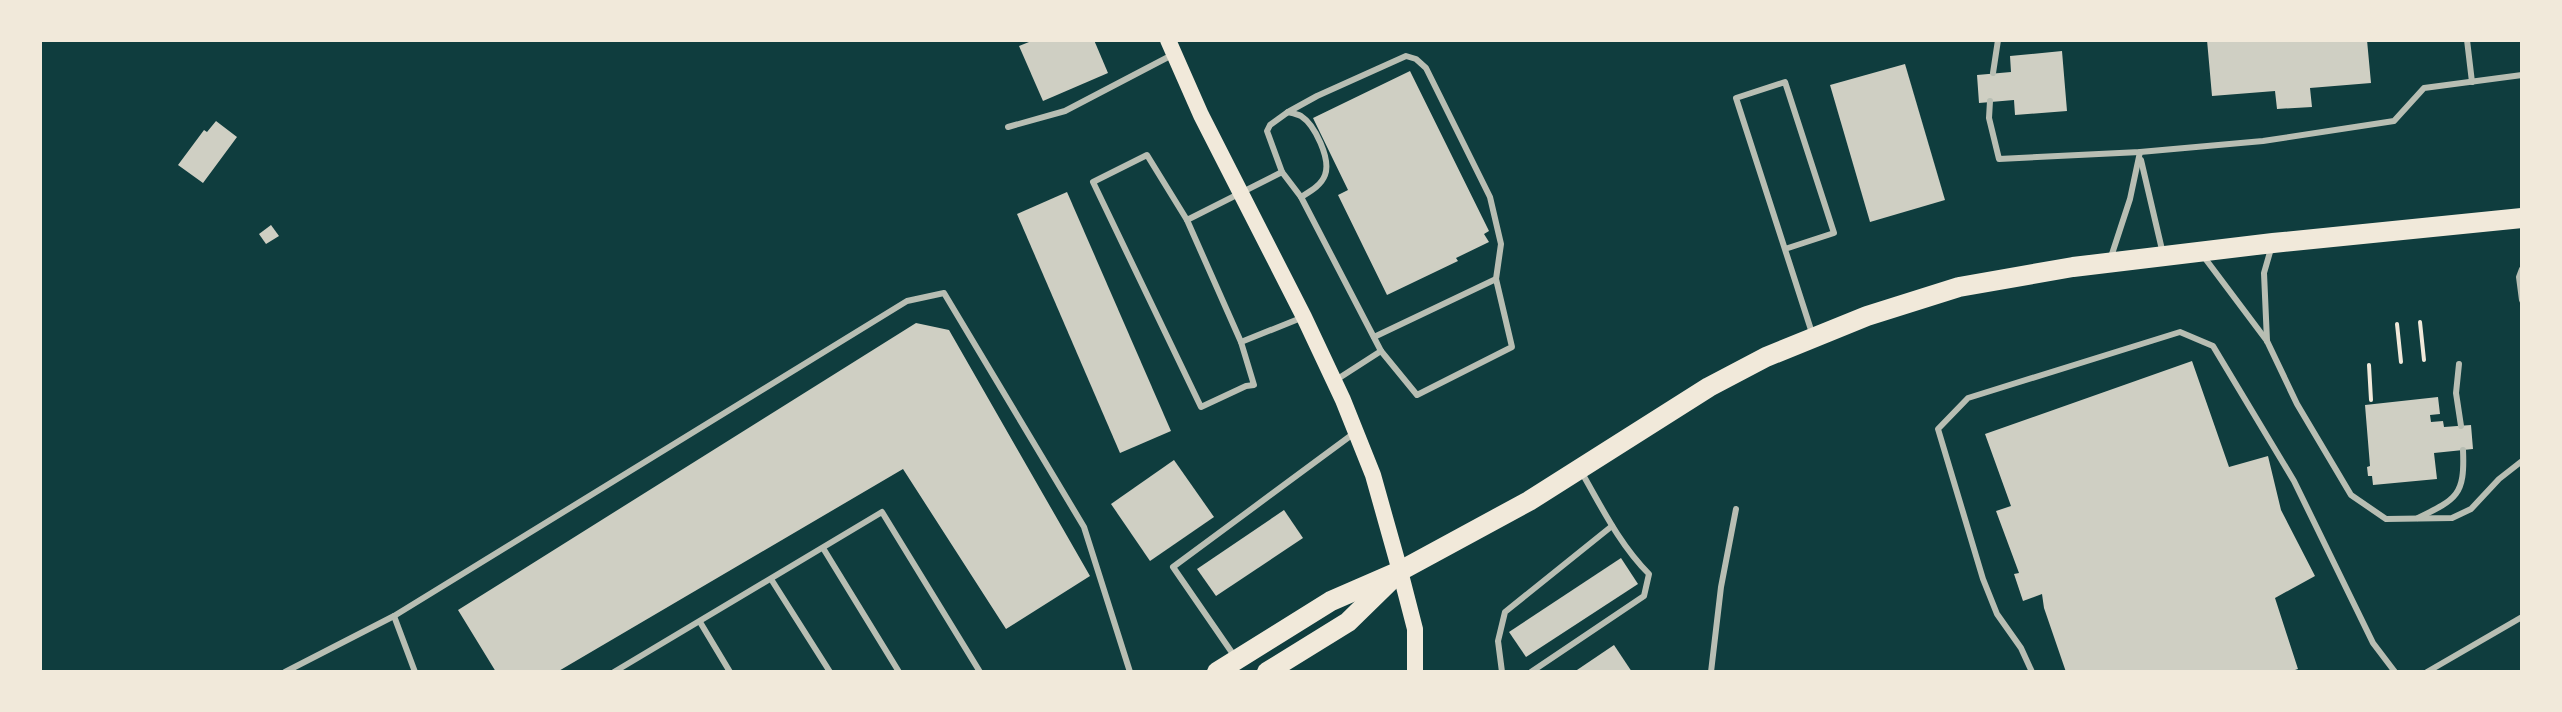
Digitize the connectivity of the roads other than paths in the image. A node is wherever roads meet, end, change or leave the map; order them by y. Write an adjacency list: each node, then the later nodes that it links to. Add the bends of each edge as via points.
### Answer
1 (1998, 40): 4 (lane)
2 (2467, 40): 6 (lane)
3 (1171, 47): 9 (lane, via 1065,111); 12 (main road)
4 (1993, 73)
5 (2522, 75): 6 (lane)
6 (2472, 82): 10 (lane, via 2424,88 2394,121)
7 (1990, 101): 10 (lane, via 1999,159)
8 (1288, 112): 11 (lane, via 1267,131); 13 (lane, via 1301,116 1313,130 1326,162 1325,176); 22 (lane, via 1406,56 1416,59 1426,68 1490,197 1501,244)
9 (1008, 127)
10 (2140, 152): 19 (lane); 20 (lane)
11 (1282, 172): 12 (lane); 13 (lane)
12 (1240, 193): 15 (lane); 24 (main road)
13 (1301, 197): 25 (lane)
14 (2522, 218): 16 (main road)
15 (1187, 220): 28 (lane); 28 (lane, via 1147,155 1093,182 1201,407 1254,385)
16 (2273, 243): 18 (main road); 27 (lane, via 2264,273)
17 (1785, 249): 17 (lane, via 1834,233 1785,82 1736,98); 26 (lane)
18 (2201, 252): 19 (main road); 27 (lane)
19 (2164, 256): 20 (main road)
20 (2109, 263): 26 (main road, via 1959,287)
21 (2522, 269): 23 (lane)
22 (1496, 279): 25 (lane); 29 (lane, via 1512,347 1417,395)
23 (2522, 300)
24 (1304, 317): 28 (lane); 31 (main road)
25 (1374, 337): 29 (lane)
26 (1813, 337): 36 (main road, via 1709,387)
27 (2267, 341): 38 (lane, via 2351,495 2386,519)
28 (1241, 342)
29 (1381, 351): 31 (lane)
30 (2459, 364): 32 (lane)
31 (1334, 381): 33 (main road)
32 (2461, 426)
33 (1356, 432): 41 (main road); 46 (lane, via 1173,567)
34 (2463, 450): 38 (lane, via 2460,491)
35 (2522, 461): 38 (lane, via 2471,509 2452,518)
36 (1580, 469): 39 (lane); 41 (main road)
37 (1736, 509): 62 (lane)
38 (2414, 520)
39 (1612, 526): 60 (lane, via 1505,612 1498,641); 61 (lane, via 1649,574 1644,596)
40 (823, 548): 42 (lane); 54 (lane); 55 (lane, via 882,512)
41 (1400, 571): 46 (main road, via 1331,601); 58 (main road, via 1348,622); 59 (main road, via 1415,629)
42 (771, 579): 45 (lane); 53 (lane)
43 (394, 616): 48 (lane); 49 (lane); 56 (lane, via 907,301 944,293 1084,527)
44 (2522, 617): 65 (lane)
45 (700, 622): 47 (lane); 52 (lane)
46 (1237, 660): 57 (main road)
47 (629, 664): 50 (lane); 51 (lane)
48 (285, 672)
49 (415, 672)
50 (614, 672)
51 (634, 672)
52 (730, 672)
53 (830, 672)
54 (899, 672)
55 (980, 672)
56 (1130, 672)
57 (1217, 672)
58 (1267, 672)
59 (1415, 672)
60 (1502, 672)
61 (1531, 672)
62 (1711, 672)
63 (2032, 672): 64 (lane, via 1983,579 1938,429 1968,398 2180,332 2213,346 2294,481 2373,643)
64 (2395, 672)
65 (2427, 672)

